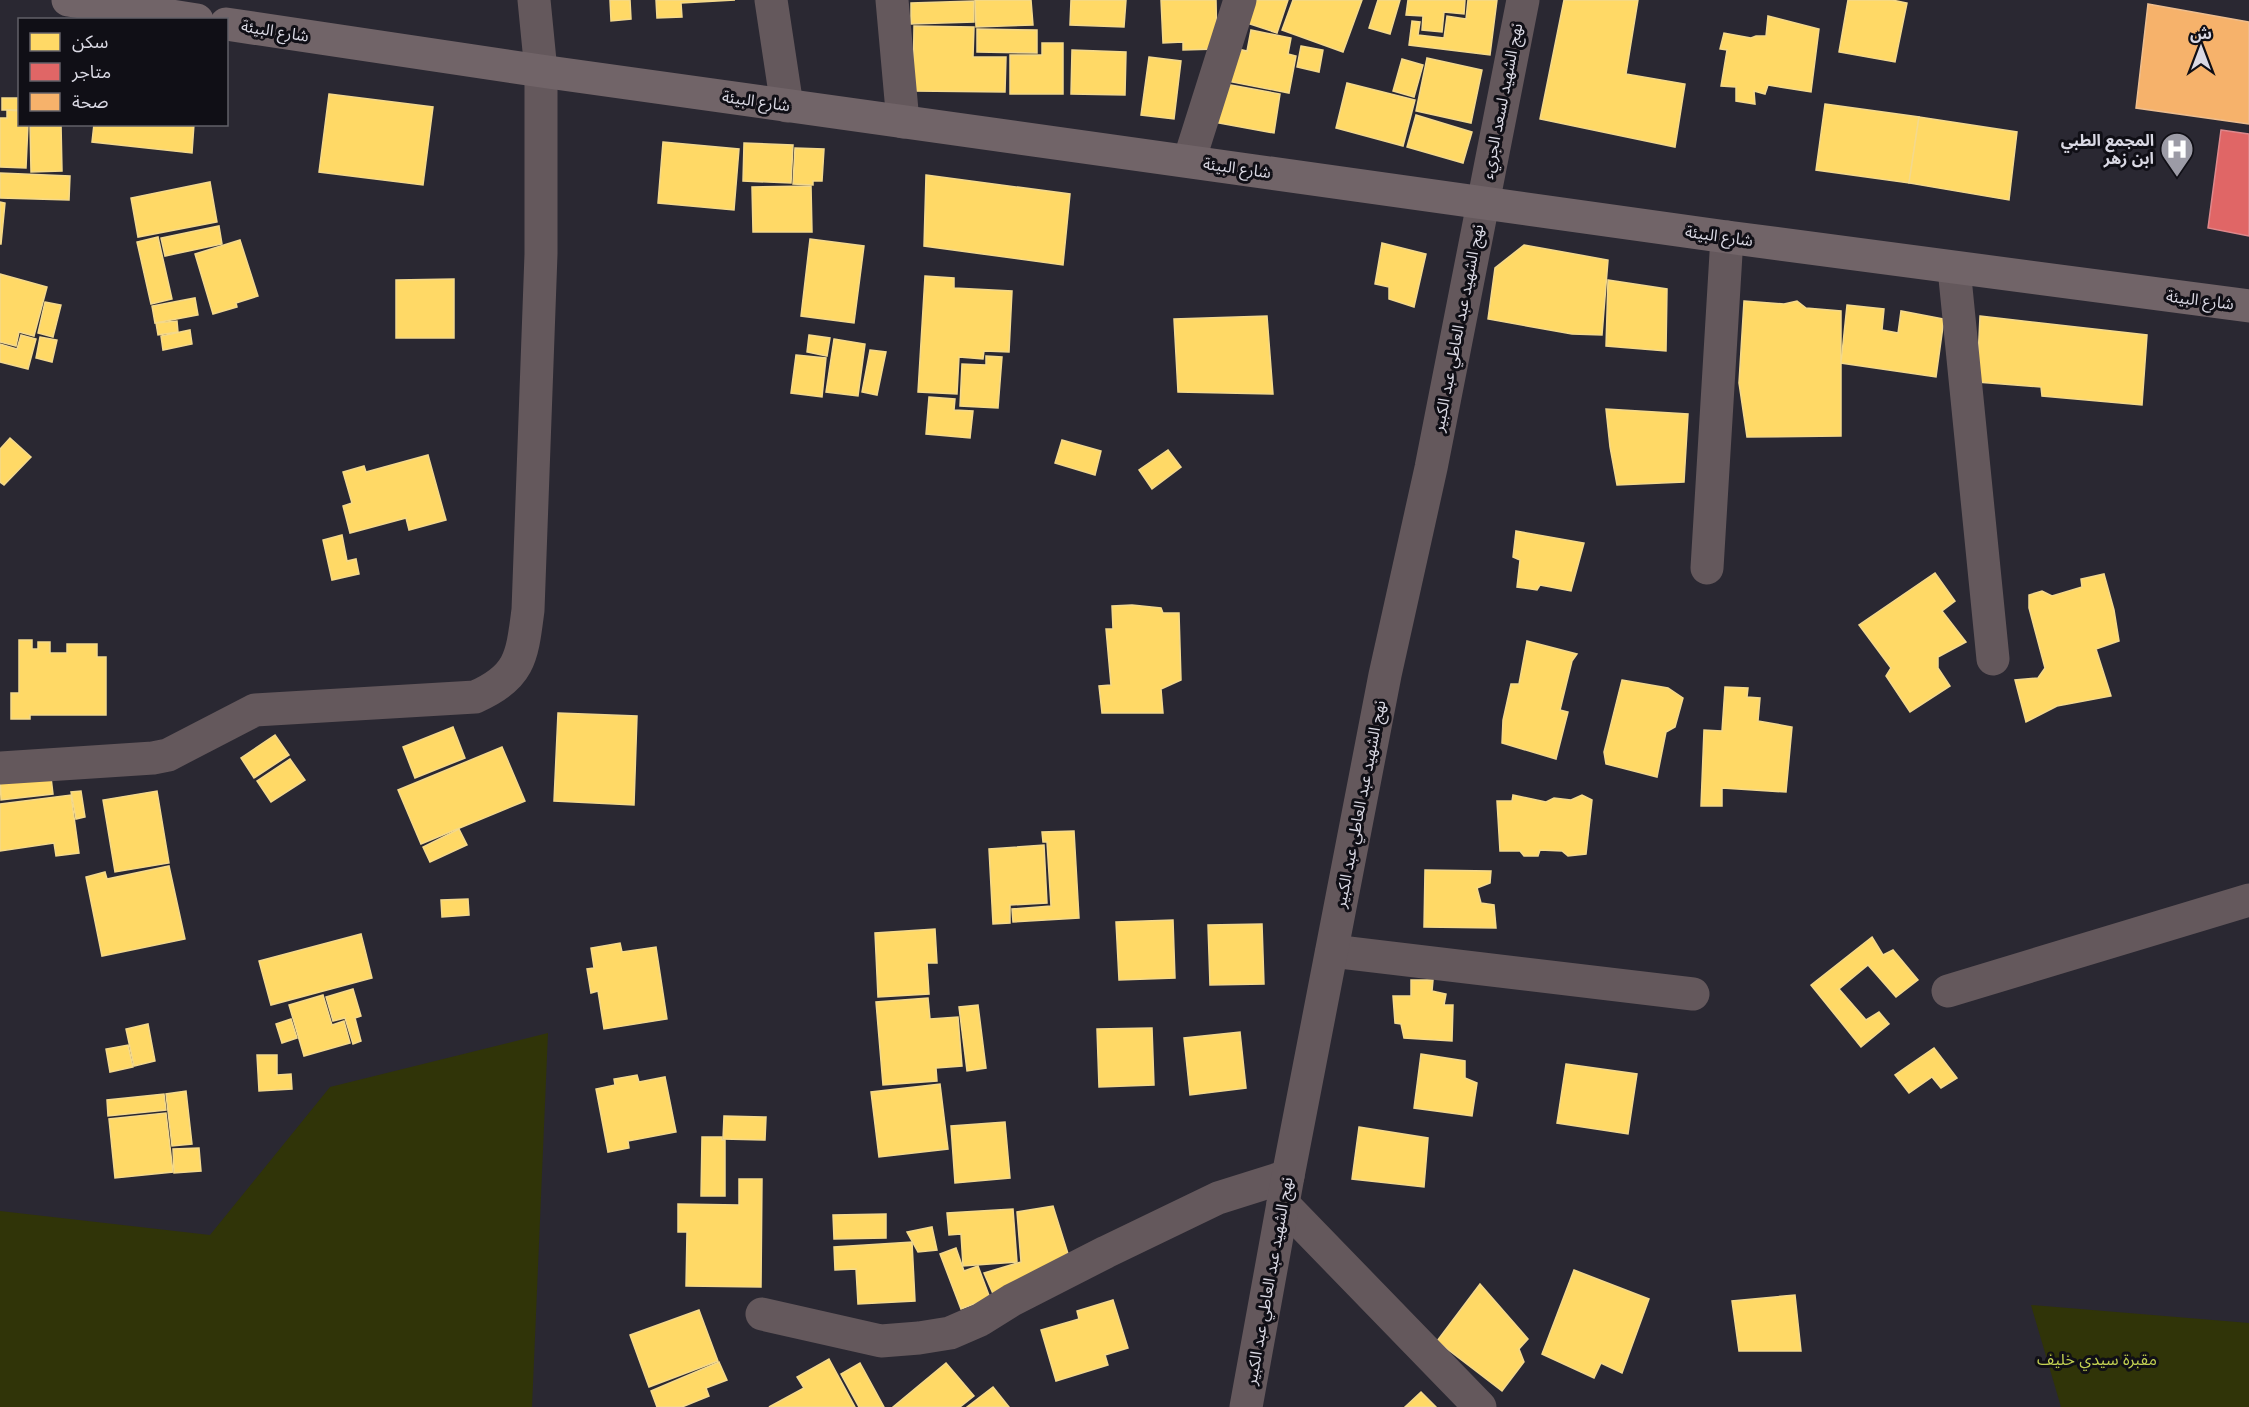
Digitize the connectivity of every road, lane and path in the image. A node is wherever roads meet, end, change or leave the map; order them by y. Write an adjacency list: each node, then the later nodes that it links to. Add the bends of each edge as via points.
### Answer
1 (68, 0): 7 (street)
2 (534, 0): 9 (street)
3 (771, 0): 10 (street)
4 (892, 0): 11 (street)
5 (1240, 0): 12 (street)
6 (1522, 0): 13 (street, نهج الشهيد لسعد الجريء)
7 (184, 18)
8 (228, 24): 9 (street, شارع البيئة)
9 (541, 71): 10 (street, شارع البيئة); 19 (street, via 541,254 528,610 524,646 508,676 496,688 475,697 255,710 168,755 153,758)
10 (787, 106): 11 (street, شارع البيئة)
11 (903, 122): 12 (street, شارع البيئة)
12 (1189, 161): 13 (street, شارع البيئة)
13 (1482, 202): 14 (street, شارع البيئة); 21 (street, نهج الشهيد عبد العاطي عبد الكبير)
14 (1727, 237): 15 (street, شارع البيئة); 17 (street)
15 (1954, 268): 16 (street, شارع البيئة); 18 (street)
16 (2249, 306)
17 (1707, 568)
18 (1993, 659)
19 (0, 768)
20 (2249, 900): 22 (street)
21 (1332, 951): 23 (street); 24 (street, نهج الشهيد عبد العاطي عبد الكبير)
22 (1948, 992)
23 (1693, 994)
24 (1286, 1190): 25 (street, via 1218,1198 950,1333 881,1341); 26 (street, نهج الشهيد عبد العاطي عبد الكبير); 27 (street)
25 (762, 1314)
26 (1246, 1407)
27 (1480, 1407)

